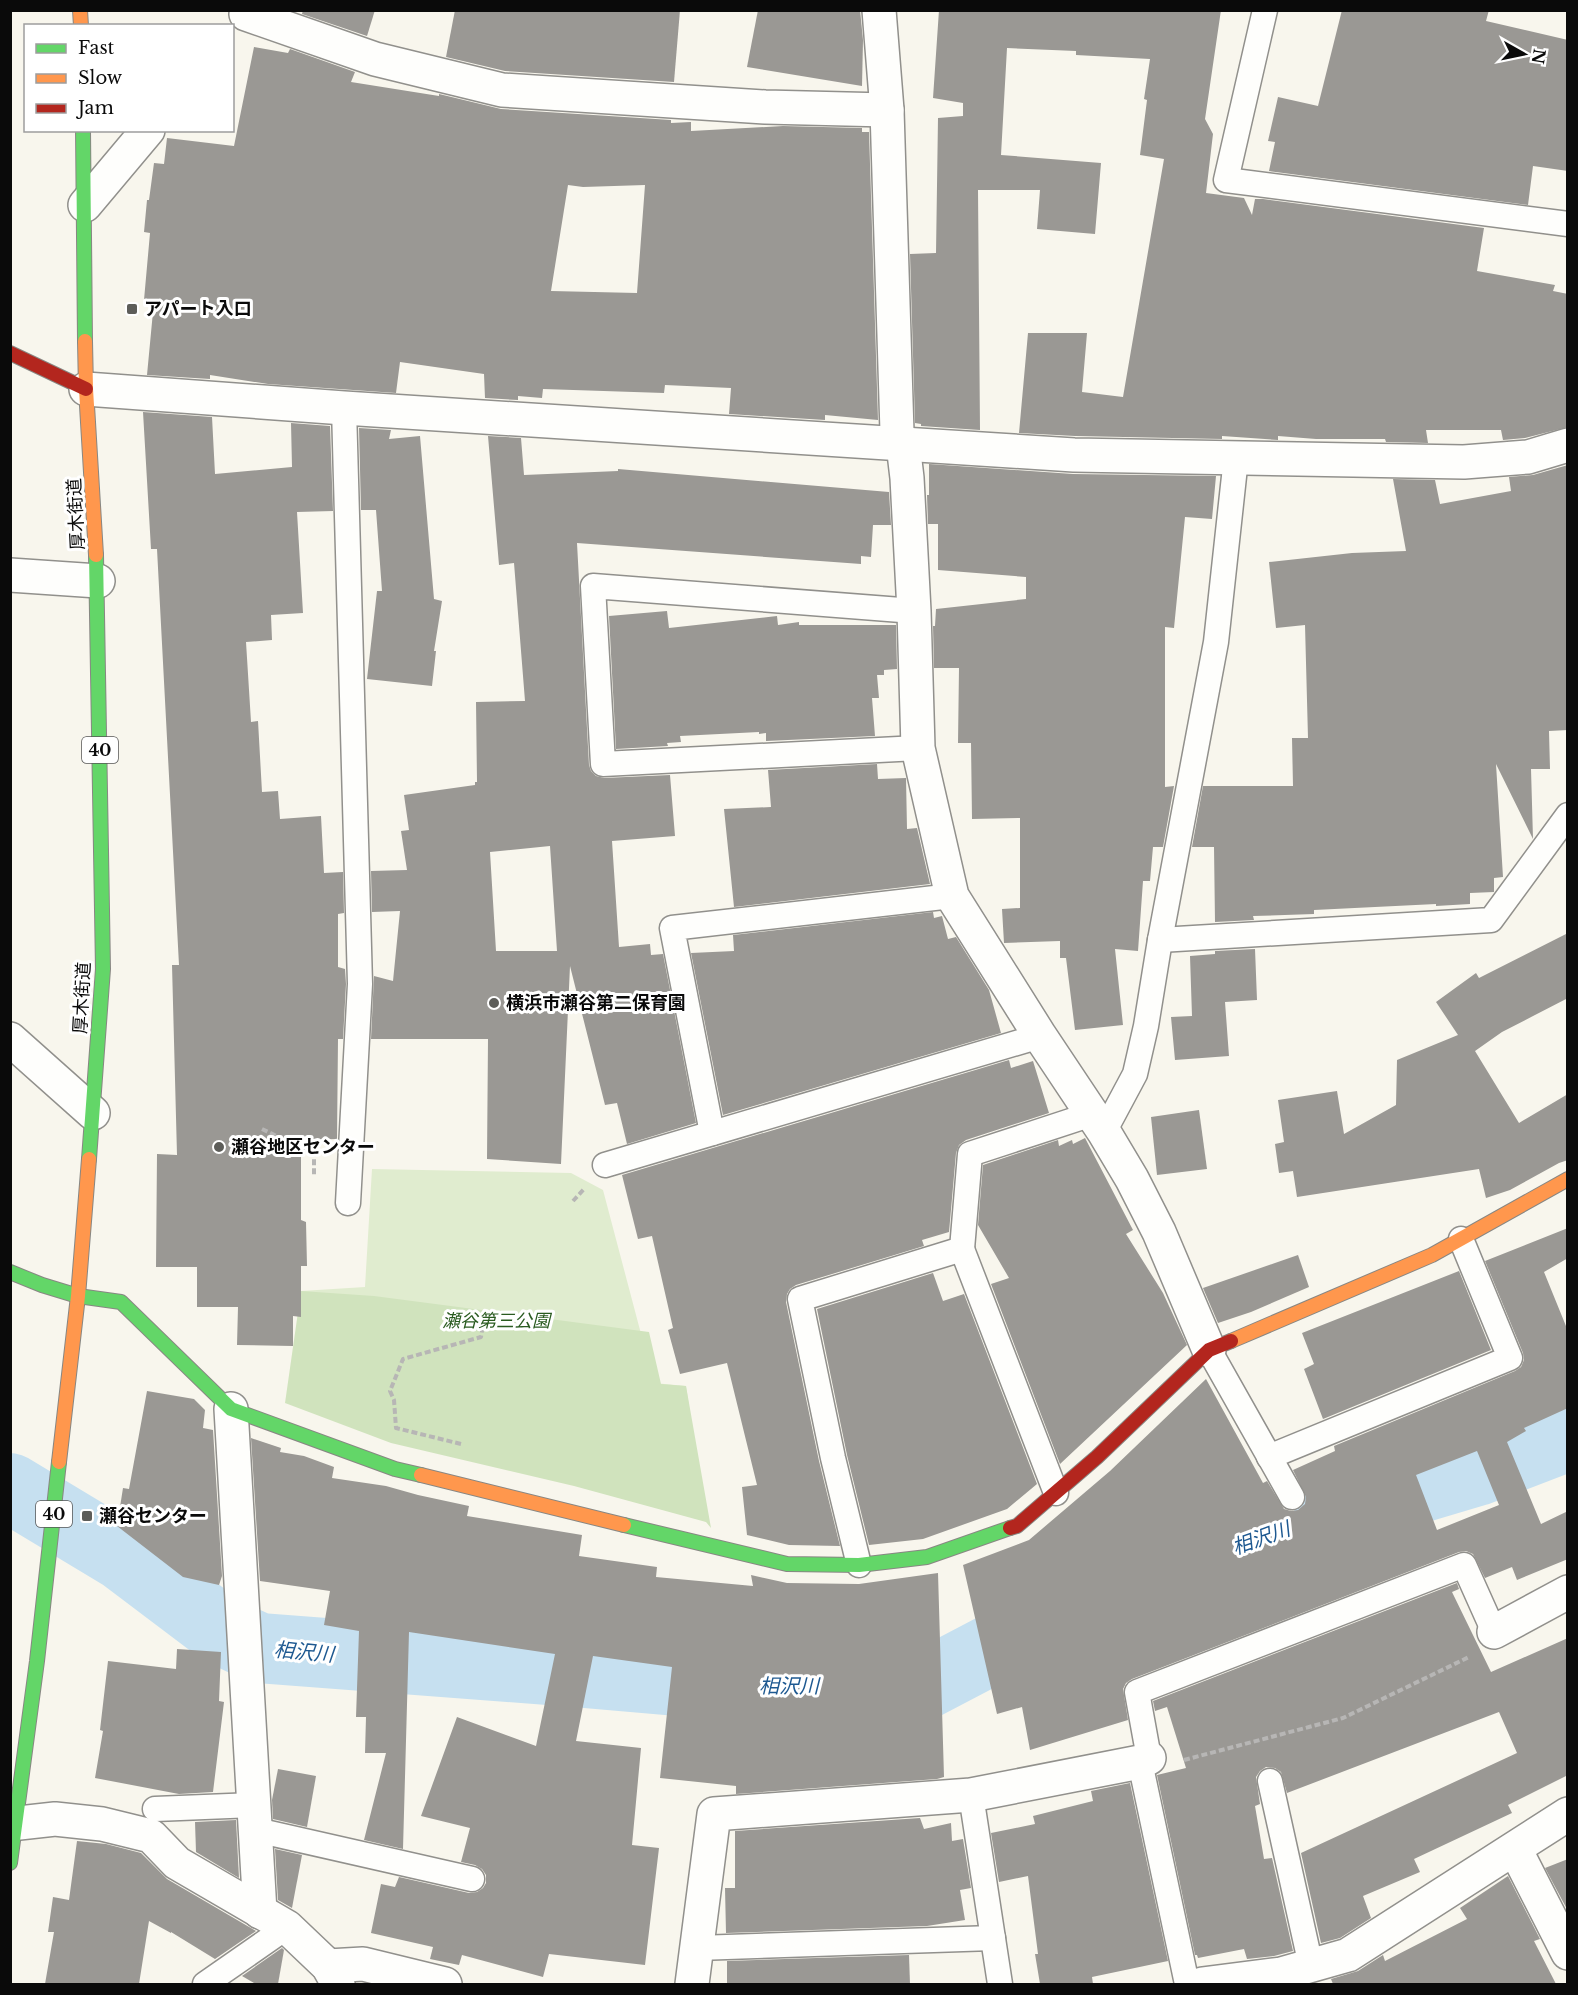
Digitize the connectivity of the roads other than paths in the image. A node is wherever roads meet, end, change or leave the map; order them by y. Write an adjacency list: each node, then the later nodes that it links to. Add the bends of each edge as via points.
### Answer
1 (879, 10): 4 (street)
2 (1265, 10): 8 (lane, via 1226,180)
3 (242, 18): 4 (street, via 375,59 502,90 765,107)
4 (887, 110): 12 (street, via 897,432)
5 (83, 132): 7 (street, 厚木街道 / 40)
6 (146, 132): 7 (street)
7 (85, 205): 10 (street, 厚木街道 / 40)
8 (1568, 225)
9 (10, 353): 10 (street)
10 (86, 389): 11 (street); 16 (street, 厚木街道 / 40)
11 (344, 408): 12 (street); 29 (lane, via 360,984)
12 (903, 444): 14 (street, via 1074,455); 17 (street)
13 (1568, 445): 14 (street, via 1528,457 1464,462)
14 (1236, 458): 21 (lane, via 1216,642)
15 (10, 575): 16 (street)
16 (98, 581): 24 (street, 厚木街道 / 40, via 103,969)
17 (914, 610): 18 (street); 18 (lane, via 593,586 603,764)
18 (918, 748): 20 (street)
19 (1568, 815): 21 (lane, via 1491,920)
20 (952, 896): 22 (street); 26 (lane, via 672,928)
21 (1160, 940): 25 (lane, via 1135,1074)
22 (1040, 1036): 25 (street); 26 (lane)
23 (10, 1039): 24 (street)
24 (93, 1113): 33 (street, 厚木街道 / 40)
25 (1098, 1123): 31 (lane, via 970,1154); 34 (street, via 1159,1232)
26 (712, 1133): 27 (lane)
27 (605, 1165)
28 (1568, 1179): 30 (street)
29 (348, 1203)
30 (1461, 1239): 34 (street, via 1432,1256); 36 (lane, via 1510,1358)
31 (962, 1249): 37 (lane); 39 (lane, via 800,1299)
32 (10, 1272): 33 (street)
33 (78, 1296): 35 (street, via 121,1302); 48 (street, 厚木街道 / 40, via 37,1661)
34 (1209, 1350): 36 (lane); 37 (street)
35 (231, 1409): 39 (street, via 395,1469 787,1564); 47 (street)
36 (1269, 1456): 38 (lane)
37 (1056, 1493): 39 (street, via 1017,1526 927,1557)
38 (1292, 1497)
39 (859, 1565)
40 (1568, 1592): 41 (street)
41 (1494, 1632): 42 (lane, via 1464,1566 1137,1692)
42 (1144, 1760): 44 (street); 62 (lane)
43 (1270, 1781): 56 (lane)
44 (971, 1795): 53 (lane); 54 (street, via 714,1814)
45 (155, 1809): 47 (lane)
46 (1568, 1814): 49 (street)
47 (255, 1817): 51 (lane); 52 (street)
48 (13, 1824): 50 (street, 厚木街道 / 40); 52 (street, via 55,1819 102,1824 151,1836 177,1863)
49 (1515, 1849): 55 (street); 56 (street, via 1348,1955)
50 (10, 1863)
51 (472, 1879)
52 (274, 1920): 57 (street); 58 (lane)
53 (993, 1938): 54 (lane); 61 (lane)
54 (698, 1948): 60 (street)
55 (1568, 1953)
56 (1311, 1965): 63 (street, via 1281,1974)
57 (333, 1975): 59 (street, via 363,1964)
58 (205, 1984)
59 (445, 1984)
60 (692, 1984)
61 (1000, 1984)
62 (1187, 1984)
63 (1202, 1984)

